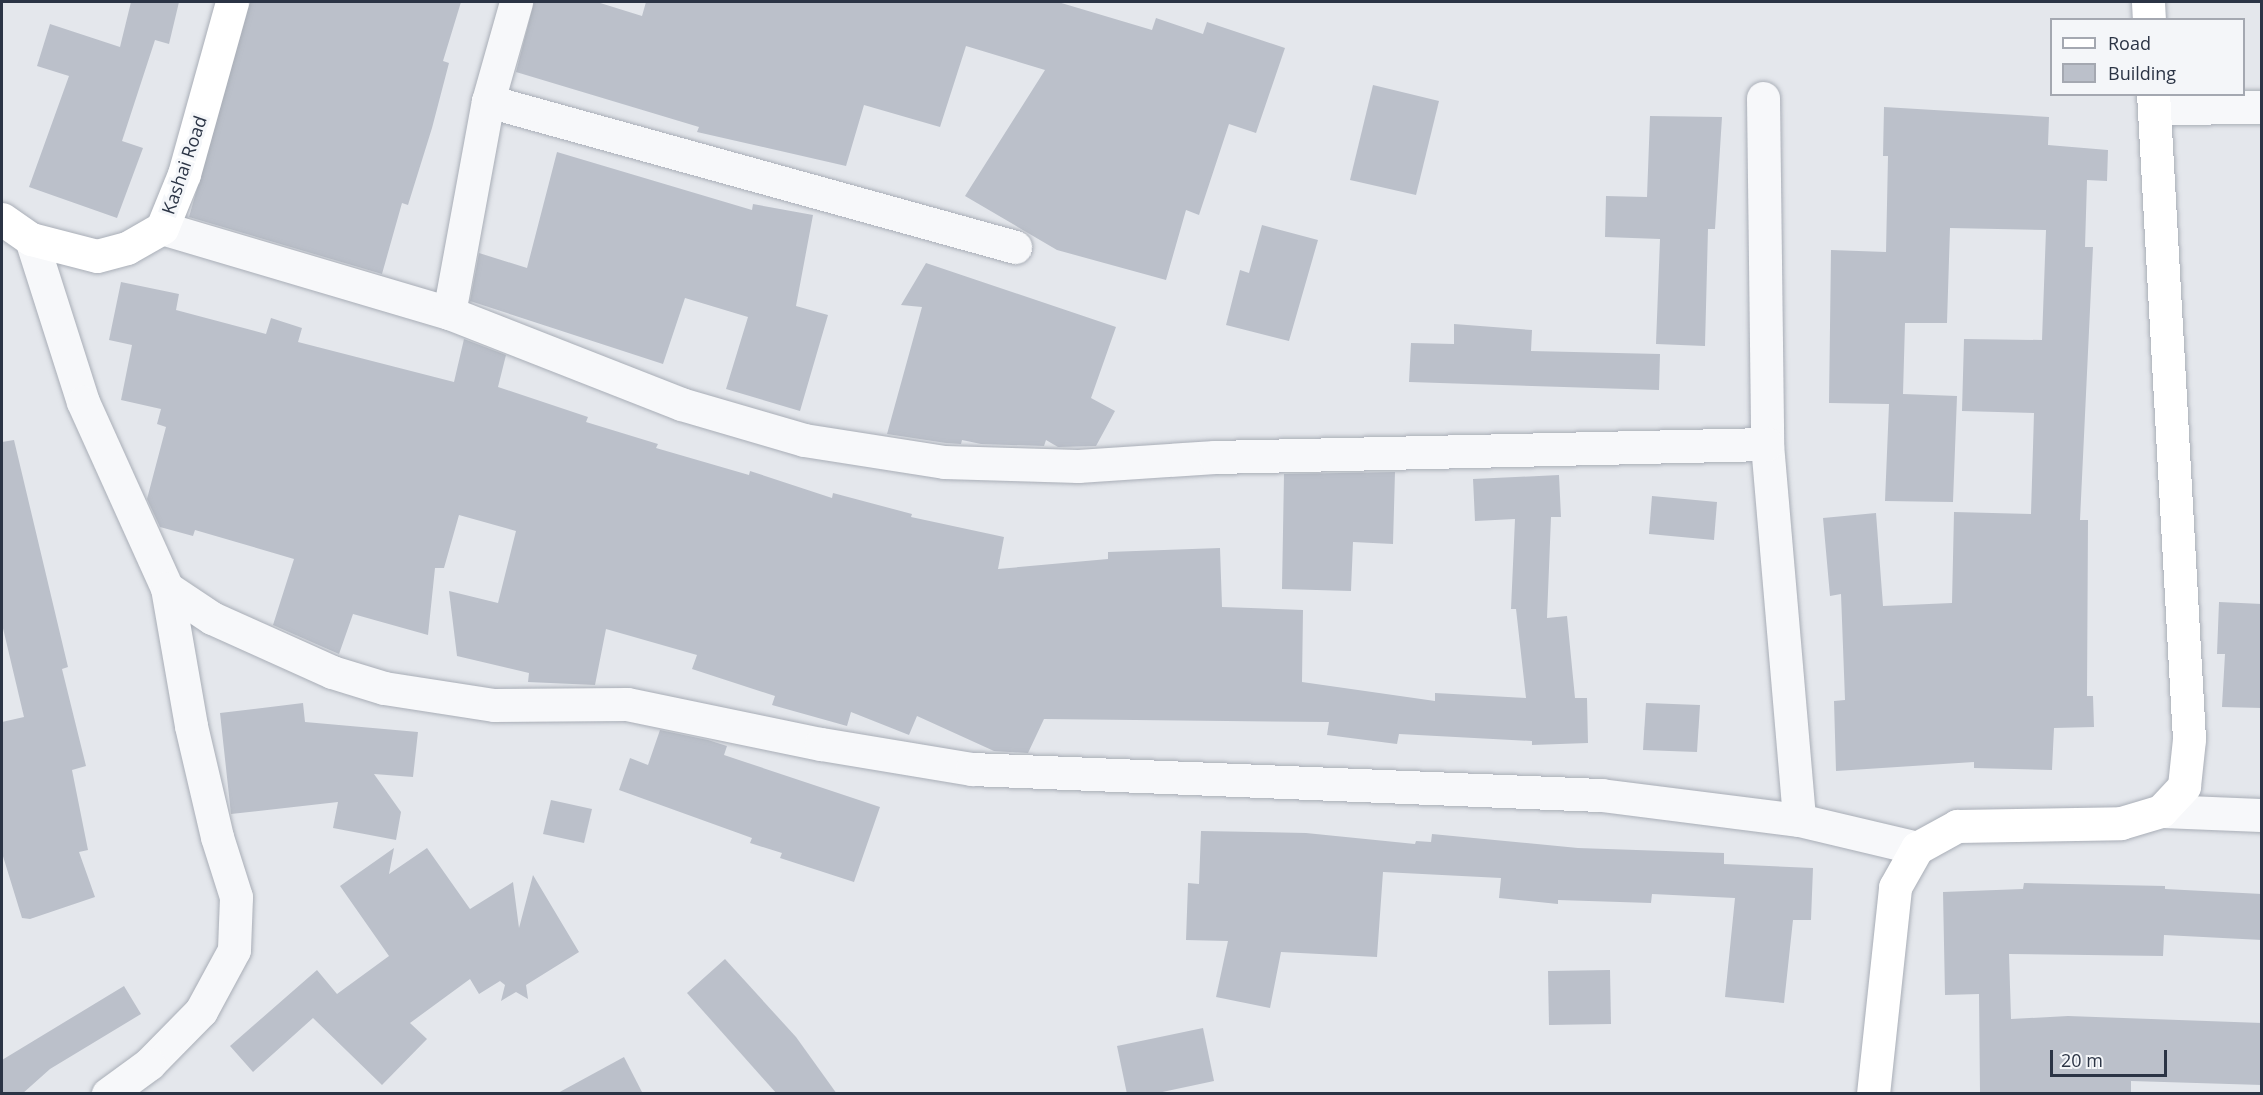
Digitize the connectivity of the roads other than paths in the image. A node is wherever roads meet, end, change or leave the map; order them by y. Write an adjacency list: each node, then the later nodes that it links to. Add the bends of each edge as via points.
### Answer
1 (232, 2): 10 (street, Kashai Road, via 184,174)
2 (516, 2): 6 (street)
3 (2148, 2): 4 (street)
4 (2149, 18)
5 (1763, 98): 14 (street)
6 (488, 101): 12 (street); 13 (street)
7 (2153, 101): 8 (street); 16 (street, via 2189,739 2184,786)
8 (2262, 107)
9 (2, 219): 11 (street, Kashai Road)
10 (162, 228): 11 (street, Kashai Road, via 127,248 97,256); 13 (street)
11 (31, 239): 15 (street, via 82,402)
12 (1015, 247)
13 (449, 314): 14 (street, via 704,410 804,440 944,462 1078,466 1215,457)
14 (1767, 444): 18 (street)
15 (167, 588): 18 (street, via 212,618 332,672 384,688 494,705 627,704 821,744 972,769 1601,795); 20 (street, via 191,726 217,837 236,897 234,950 201,1011 149,1064)
16 (2161, 811): 17 (street); 19 (street, via 2121,823 1957,826)
17 (2262, 815)
18 (1799, 820): 19 (street)
19 (1917, 848): 21 (street, via 1895,887)
20 (108, 1094)
21 (1873, 1094)

